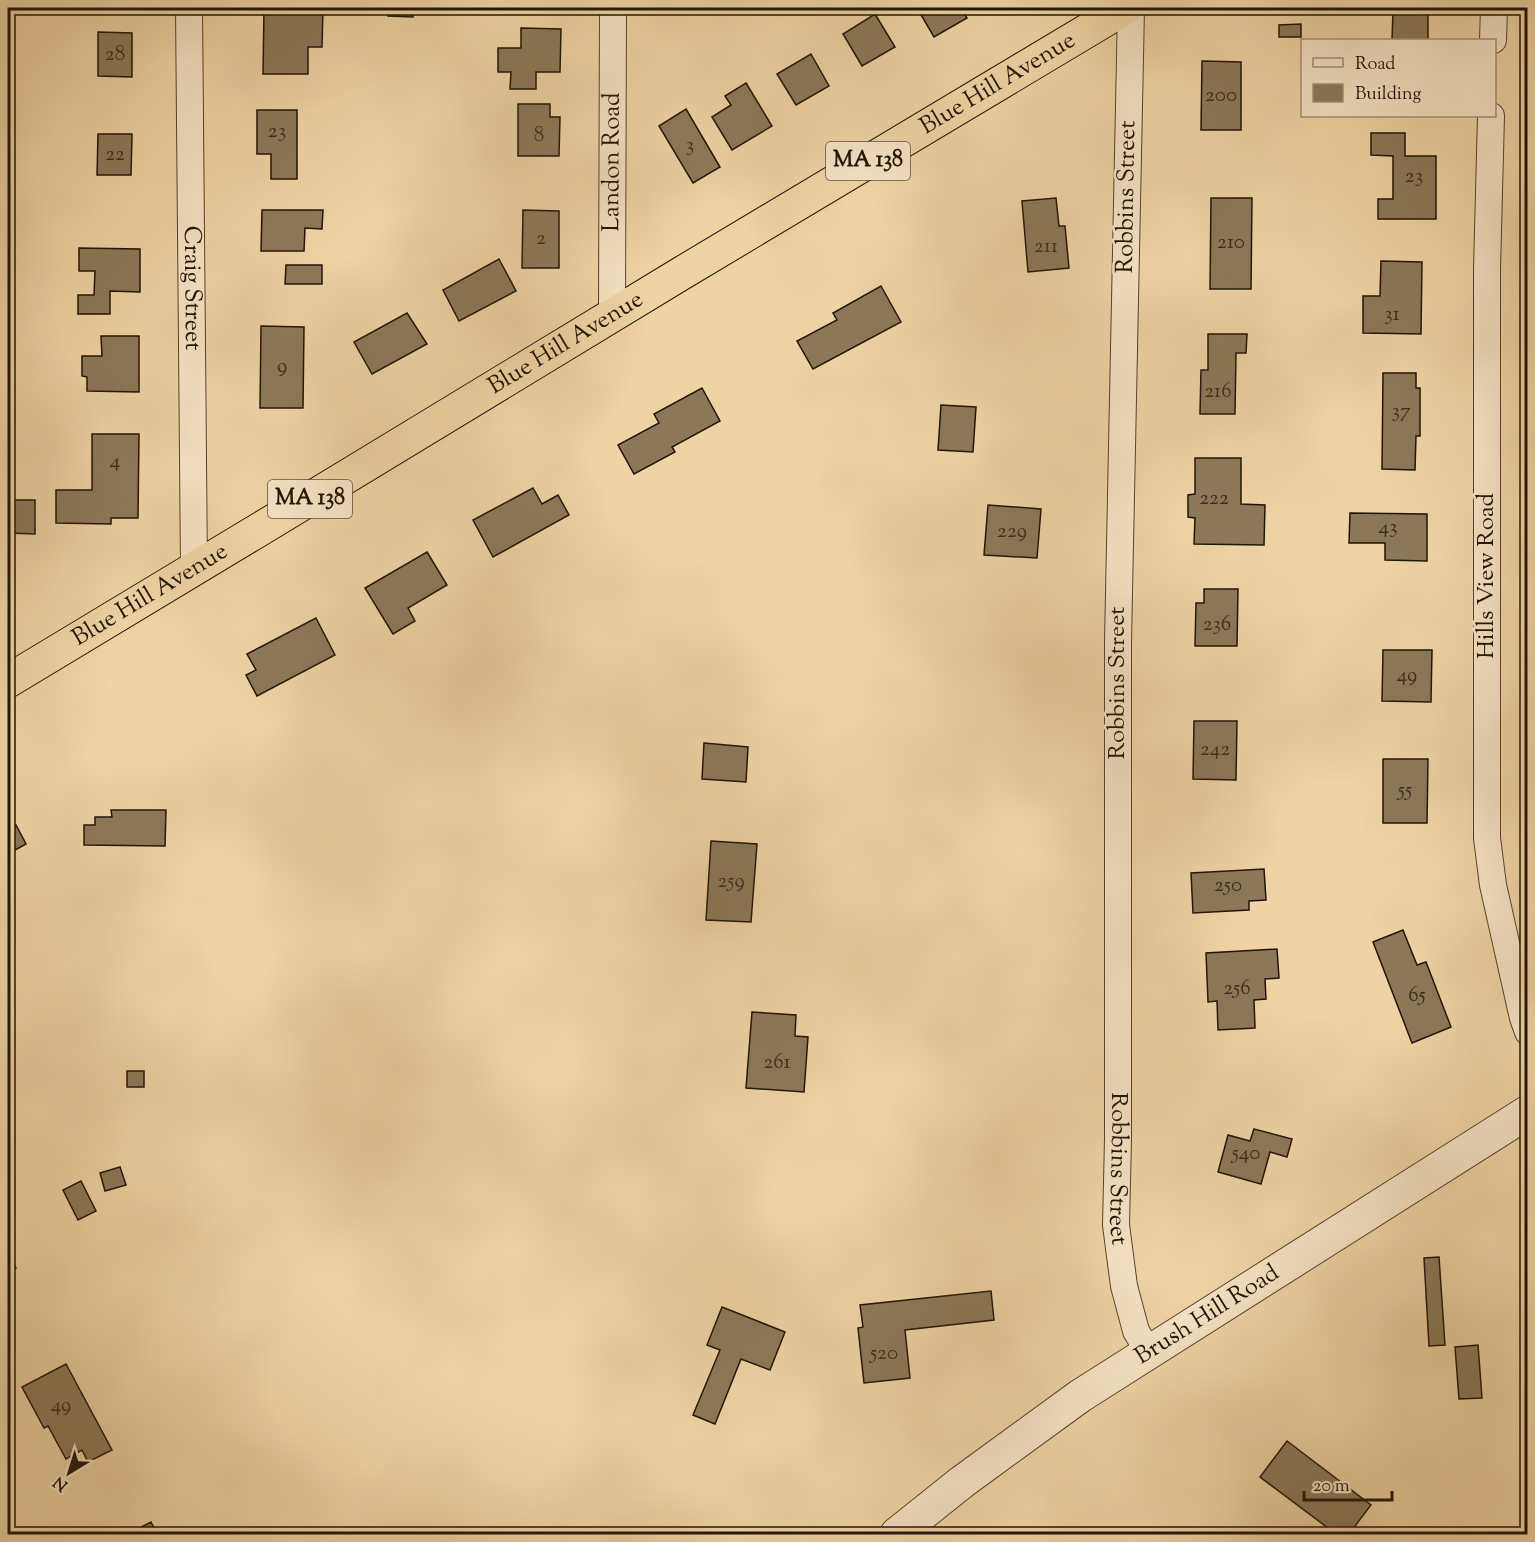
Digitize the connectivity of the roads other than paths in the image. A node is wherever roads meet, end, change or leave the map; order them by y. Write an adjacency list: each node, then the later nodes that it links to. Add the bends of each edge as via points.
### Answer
1 (189, 8): 9 (street, Craig Street)
2 (613, 8): 8 (street, Landon Road)
3 (1125, 8): 8 (highway, Blue Hill Avenue / MA 138)
4 (1131, 8): 13 (street, Robbins Street, via 1118,642 1116,1225 1124,1286 1136,1331)
5 (1494, 8): 6 (street)
6 (1493, 39)
7 (1491, 117): 11 (street, Hills View Road, via 1486,269 1487,838 1492,885)
8 (612, 316): 9 (highway, Blue Hill Avenue / MA 138)
9 (194, 570): 10 (highway, Blue Hill Avenue / MA 138)
10 (8, 681)
11 (1527, 1032)
12 (1527, 1112): 13 (street, Brush Hill Road)
13 (1149, 1353): 14 (street, Brush Hill Road, via 1080,1396)
14 (897, 1534)

